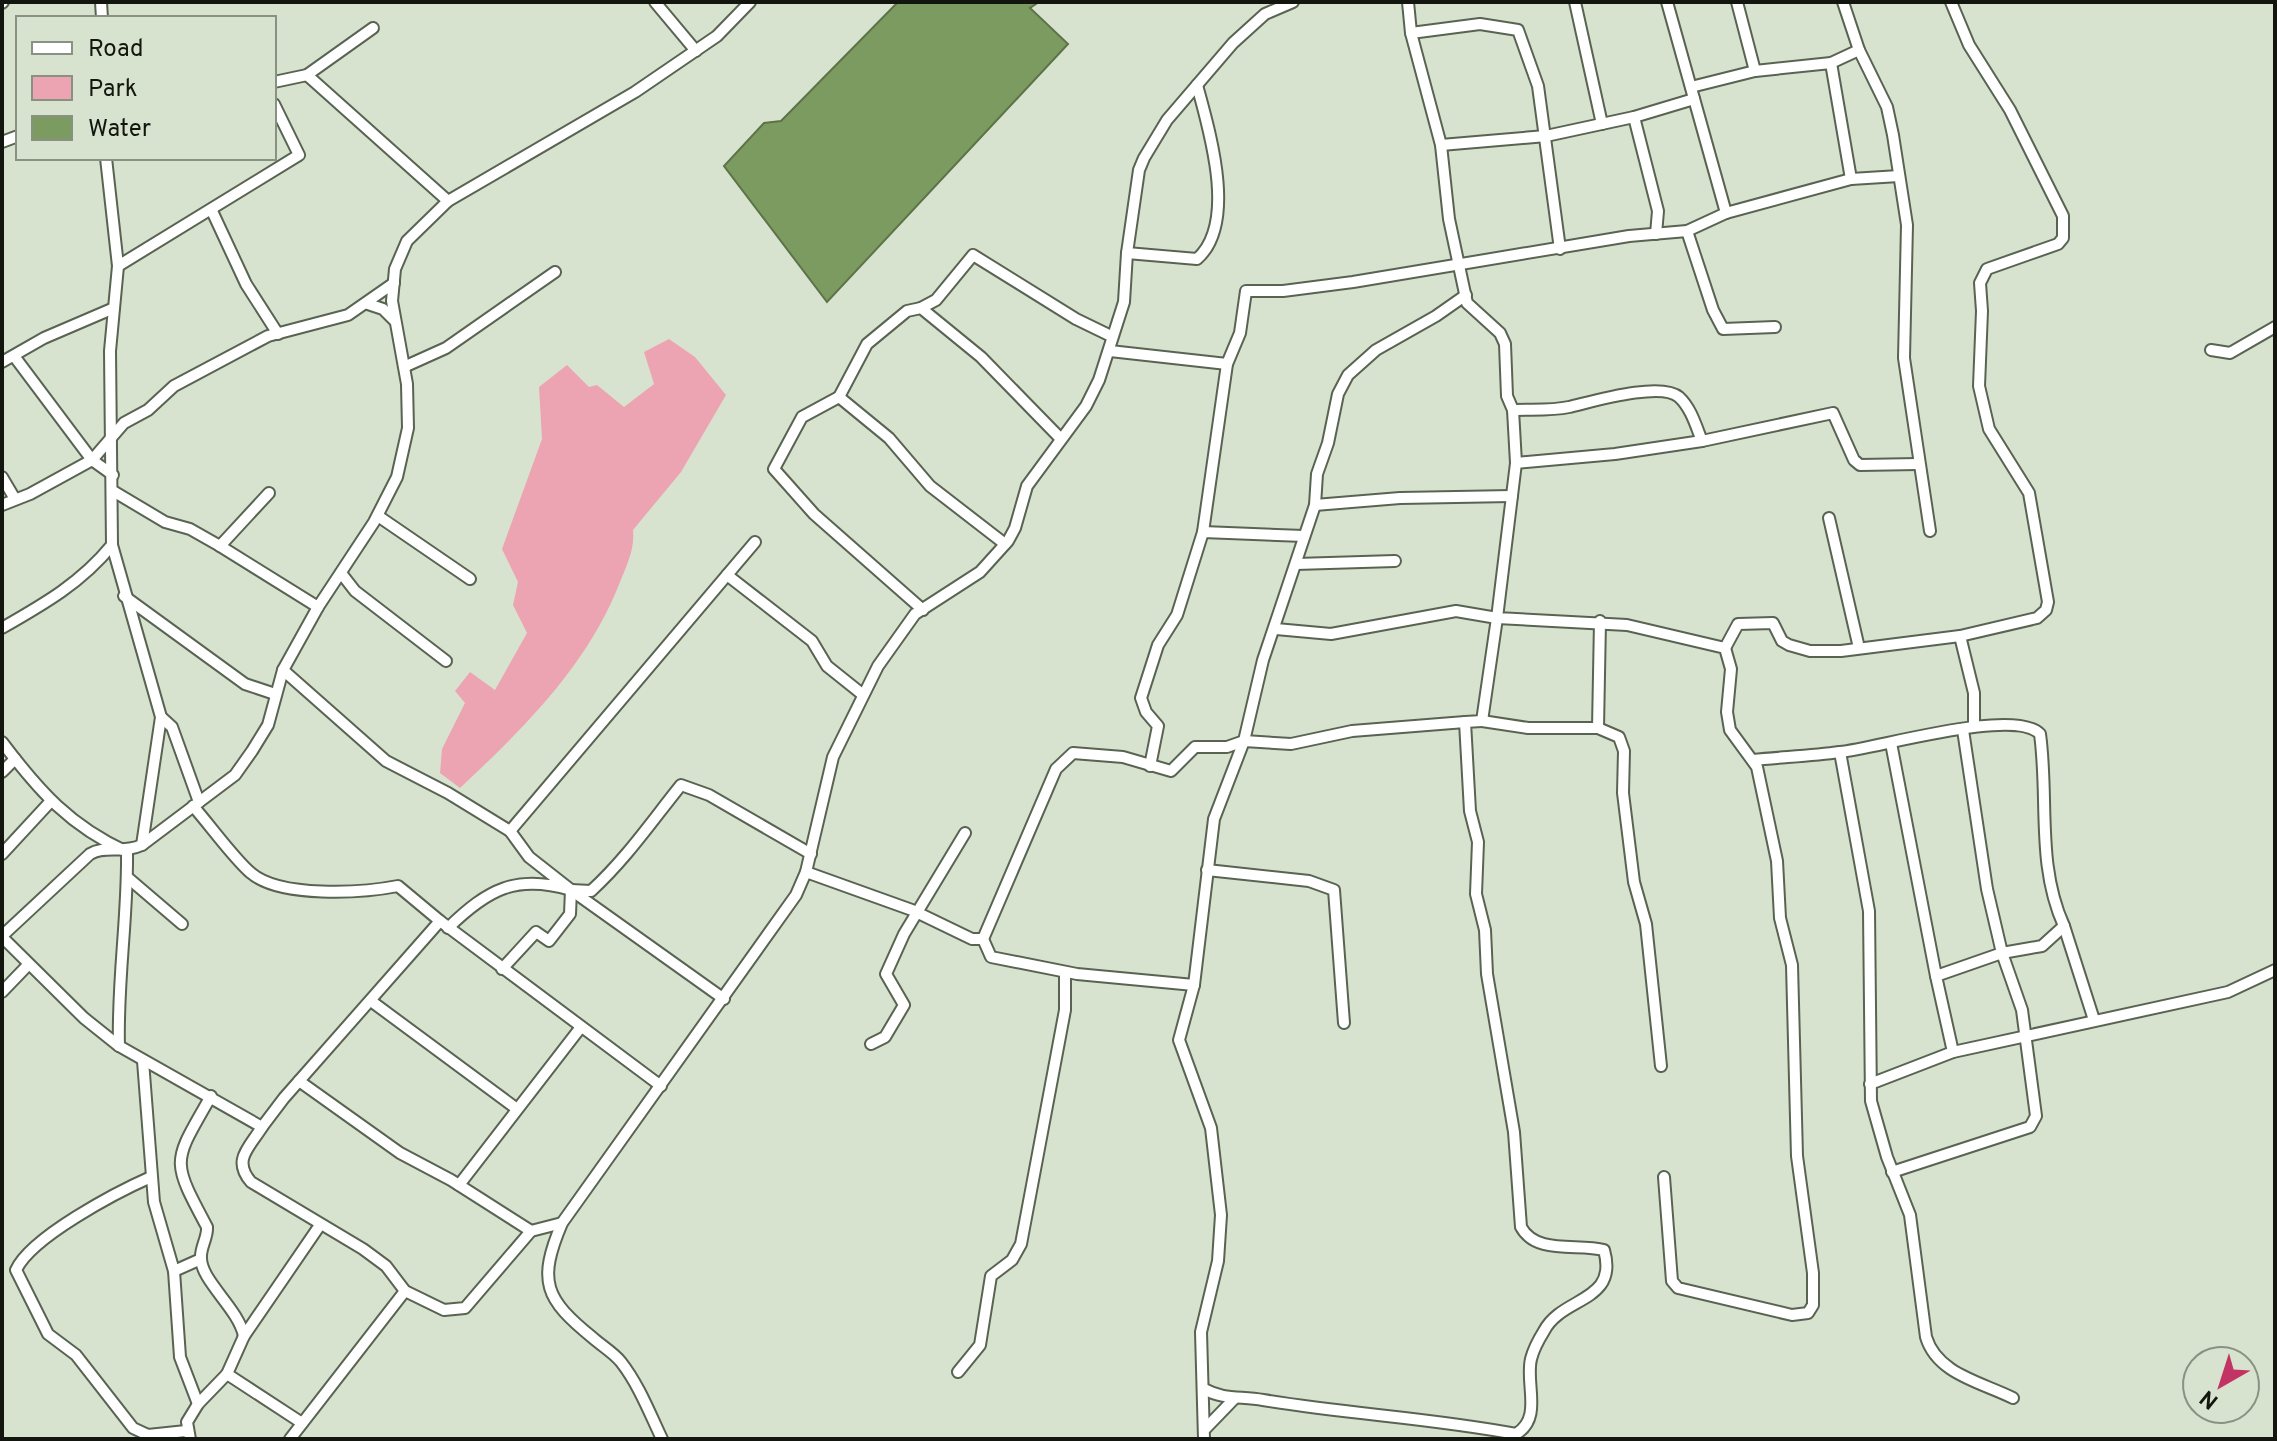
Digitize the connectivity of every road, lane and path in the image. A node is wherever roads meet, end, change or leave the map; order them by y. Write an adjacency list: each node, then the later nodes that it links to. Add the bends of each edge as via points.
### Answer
1 (655, 2): 13 (street)
2 (750, 2): 13 (street)
3 (1293, 2): 18 (street, via 1265,14)
4 (1408, 2): 11 (street)
5 (1575, 2): 23 (street)
6 (1667, 2): 19 (street)
7 (1737, 2): 15 (street)
8 (1843, 2): 12 (street)
9 (1951, 2): 92 (street, via 1969,45 2055,197 2065,229 2058,244 1987,269 1980,283 1979,386 1989,429 2029,493 2046,610 2037,618)
10 (373, 28): 16 (street)
11 (1411, 33): 24 (street, via 1480,24 1518,30 1538,86); 25 (street)
12 (1859, 50): 14 (street); 27 (street, via 1887,107)
13 (696, 51): 29 (street)
14 (1831, 63): 15 (street); 28 (street)
15 (1755, 71): 19 (street)
16 (307, 75): 17 (street); 29 (street)
17 (276, 82)
18 (1197, 85): 35 (street, via 1167,120 1139,170); 35 (street, via 1215,150 1210,248 1197,259)
19 (1691, 87): 20 (street)
20 (1694, 99): 22 (street); 31 (street)
21 (276, 108): 30 (street, via 299,155)
22 (1634, 117): 23 (street); 33 (street, via 1658,211)
23 (1602, 124): 24 (street)
24 (1546, 136): 25 (street); 34 (street)
25 (1441, 145): 36 (street)
26 (106, 160): 37 (street)
27 (1899, 176): 28 (street); 62 (street, via 1907,225 1904,358)
28 (1851, 179): 31 (street)
29 (448, 201): 39 (street, via 407,241)
30 (212, 211): 37 (street); 47 (street, via 246,284)
31 (1726, 213): 32 (street)
32 (1687, 231): 33 (street); 45 (street, via 1723,329)
33 (1656, 234): 34 (street)
34 (1560, 249): 36 (street)
35 (1127, 253): 48 (street, via 1124,302)
36 (1458, 262): 40 (street); 53 (street, via 1353,282 1246,291 1240,333)
37 (118, 266): 42 (street)
38 (555, 272): 54 (street, via 446,348)
39 (394, 283): 41 (street); 44 (street)
40 (1466, 295): 56 (street, via 1472,311 1500,333 1505,344 1507,396); 70 (street, via 1387,342 1348,375 1317,474)
41 (368, 304): 44 (street); 47 (street, via 348,315)
42 (114, 308): 51 (street); 57 (street)
43 (921, 308): 48 (street, via 936,300 973,255); 55 (street, via 907,311 867,344); 58 (street, via 981,357)
44 (394, 320): 54 (street)
45 (1775, 327)
46 (2275, 327): 49 (street, via 2230,353)
47 (278, 334): 57 (street, via 174,386 124,423)
48 (1111, 336): 50 (street)
49 (2211, 350)
50 (1110, 351): 53 (street); 58 (street, via 1086,406)
51 (14, 356): 52 (street); 60 (street)
52 (2, 362)
53 (1227, 364): 74 (street)
54 (406, 366): 71 (street, via 406,451)
55 (839, 397): 77 (street, via 889,438 930,486); 87 (street, via 802,417 774,469 814,514)
56 (1513, 410): 59 (street, via 1571,407 1591,399 1666,391 1678,396 1692,415); 61 (street)
57 (112, 439): 60 (street); 63 (street)
58 (1061, 439): 77 (street, via 1027,486)
59 (1702, 441): 61 (street); 62 (street, via 1833,413 1860,465)
60 (92, 460): 63 (street); 68 (street)
61 (1516, 463): 67 (street)
62 (1918, 464): 73 (street)
63 (113, 475): 65 (street)
64 (2, 477): 68 (street)
65 (113, 491): 78 (street); 79 (street)
66 (269, 493): 79 (street)
67 (1512, 496): 70 (street); 88 (street)
68 (15, 499): 69 (street)
69 (2, 505)
70 (1315, 505): 75 (street)
71 (378, 516): 82 (street); 84 (street)
72 (1829, 518): 94 (street)
73 (1930, 531)
74 (1203, 532): 75 (street); 110 (street, via 1177,615 1158,645 1141,698 1158,726)
75 (1304, 536): 81 (street)
76 (755, 542): 83 (street)
77 (1005, 544): 87 (street, via 980,572)
78 (112, 545): 85 (street); 90 (street, via 91,571)
79 (220, 546): 86 (street)
80 (1395, 561): 81 (street)
81 (1296, 564): 91 (street)
82 (341, 573): 86 (street); 95 (street, via 355,591)
83 (727, 575): 98 (street, via 812,641 827,666); 114 (street)
84 (470, 579)
85 (124, 596): 97 (street, via 245,684); 99 (street)
86 (318, 607): 96 (street)
87 (923, 610): 98 (street, via 892,643)
88 (1497, 618): 89 (street); 91 (street, via 1456,611 1362,631); 100 (street)
89 (1600, 621): 93 (street); 102 (street)
90 (2, 628)
91 (1276, 629): 104 (street)
92 (1960, 636): 94 (street); 103 (street, via 1974,693)
93 (1725, 648): 94 (street, via 1738,624 1745,622 1773,623 1782,641 1810,651); 109 (street, via 1731,669 1730,730)
94 (1859, 648)
95 (446, 661)
96 (283, 670): 97 (street); 114 (street, via 386,761)
97 (275, 694): 113 (street, via 268,725 235,775)
98 (862, 694): 119 (street, via 833,757)
99 (161, 717): 113 (street, via 172,727); 116 (street)
100 (1482, 721): 101 (street); 102 (street, via 1528,728)
101 (1465, 722): 104 (street, via 1352,731 1291,744); 170 (street, via 1470,811 1478,842 1476,894 1514,1132 1521,1227 1530,1238 1558,1247 1604,1250 1607,1272 1599,1288 1558,1314 1544,1330 1531,1360 1531,1410 1516,1434)
102 (1598, 728): 148 (street, via 1619,737 1624,751 1623,793 1634,882 1646,924)
103 (1969, 728): 106 (street); 127 (street, via 2021,724 2040,734 2051,897); 130 (street, via 1987,889)
104 (1244, 741): 110 (street, via 1195,747 1171,771); 120 (street, via 1214,819)
105 (2, 742): 108 (street)
106 (1891, 743): 107 (street); 135 (street)
107 (1840, 752): 109 (street); 150 (street, via 1869,911)
108 (15, 759): 111 (street); 112 (street)
109 (1753, 760): 157 (street, via 1777,861 1780,918 1792,965 1797,1156 1813,1273 1808,1313 1792,1315 1678,1288 1672,1281)
110 (1150, 766): 129 (street, via 1123,757 1073,753 1056,769)
111 (2, 772)
112 (51, 801): 117 (street, via 90,835); 118 (street)
113 (196, 804): 116 (street); 126 (street, via 251,874 288,890 398,886)
114 (510, 831): 123 (street, via 529,857)
115 (965, 833): 124 (street)
116 (142, 845): 117 (street)
117 (127, 852): 122 (street); 128 (street, via 90,854)
118 (2, 854)
119 (811, 854): 121 (street); 123 (street, via 709,795 681,785 591,891)
120 (1207, 870): 136 (street); 141 (street, via 1309,881 1334,890)
121 (806, 872): 124 (street); 138 (street, via 796,895)
122 (127, 877): 125 (street); 145 (street)
123 (571, 890): 126 (street, via 533,881 495,890); 132 (street, via 570,914 549,941 536,932); 138 (street)
124 (919, 913): 129 (street, via 972,939); 144 (street, via 886,974 904,1005 885,1037)
125 (182, 924)
126 (444, 924): 132 (street); 139 (street)
127 (2064, 926): 130 (street, via 2042,946); 140 (street)
128 (2, 936): 131 (street)
129 (983, 939): 134 (street, via 991,957)
130 (2002, 953): 135 (street); 143 (street, via 2022,1010)
131 (28, 965): 137 (street); 145 (street)
132 (502, 969): 142 (street)
133 (2275, 970): 140 (street, via 2228,992)
134 (1065, 972): 136 (street); 166 (street, via 1065,1010 1021,1244 1012,1260 991,1276 980,1345)
135 (1936, 976): 146 (street)
136 (1194, 985): 168 (street, via 1180,1050 1211,1128 1221,1215 1218,1261 1201,1332)
137 (2, 992)
138 (724, 999): 151 (street)
139 (371, 1001): 149 (street); 153 (street)
140 (2094, 1020): 143 (street)
141 (1344, 1023)
142 (581, 1027): 151 (street); 153 (street)
143 (2024, 1036): 146 (street); 155 (street, via 2036,1116 2030,1127)
144 (871, 1044)
145 (119, 1046): 147 (street)
146 (1953, 1052): 150 (street)
147 (143, 1061): 152 (street); 156 (street)
148 (1661, 1066)
149 (299, 1081): 154 (street); 158 (street, via 400,1153)
150 (1870, 1084): 155 (street)
151 (661, 1086): 159 (street)
152 (211, 1096): 154 (street); 162 (street, via 179,1156 182,1178 207,1227)
153 (517, 1109): 158 (street)
154 (262, 1127): 160 (street, via 242,1159 242,1171)
155 (1892, 1172): 169 (street, via 1910,1215 1931,1353 1963,1376)
156 (151, 1177): 163 (street); 174 (street, via 107,1197 20,1261 16,1270 48,1334 82,1362 133,1428 148,1435)
157 (1664, 1177)
158 (459, 1185): 161 (street)
159 (562, 1223): 161 (street); 176 (street, via 547,1270 555,1303 620,1361)
160 (320, 1225): 164 (street, via 386,1266); 165 (street)
161 (531, 1231): 164 (street, via 465,1308 444,1310)
162 (201, 1259): 163 (street); 165 (street, via 218,1293 240,1318)
163 (174, 1271): 171 (street, via 180,1357)
164 (405, 1291): 172 (street)
165 (244, 1336): 167 (street)
166 (958, 1372)
167 (227, 1374): 171 (street); 172 (street)
168 (1204, 1389): 170 (street); 173 (street)
169 (2013, 1398)
170 (1234, 1399): 173 (street)
171 (198, 1404): 174 (street, via 187,1422)
172 (302, 1423): 175 (street)
173 (1205, 1434)
174 (188, 1435)
175 (290, 1439)
176 (662, 1439)

